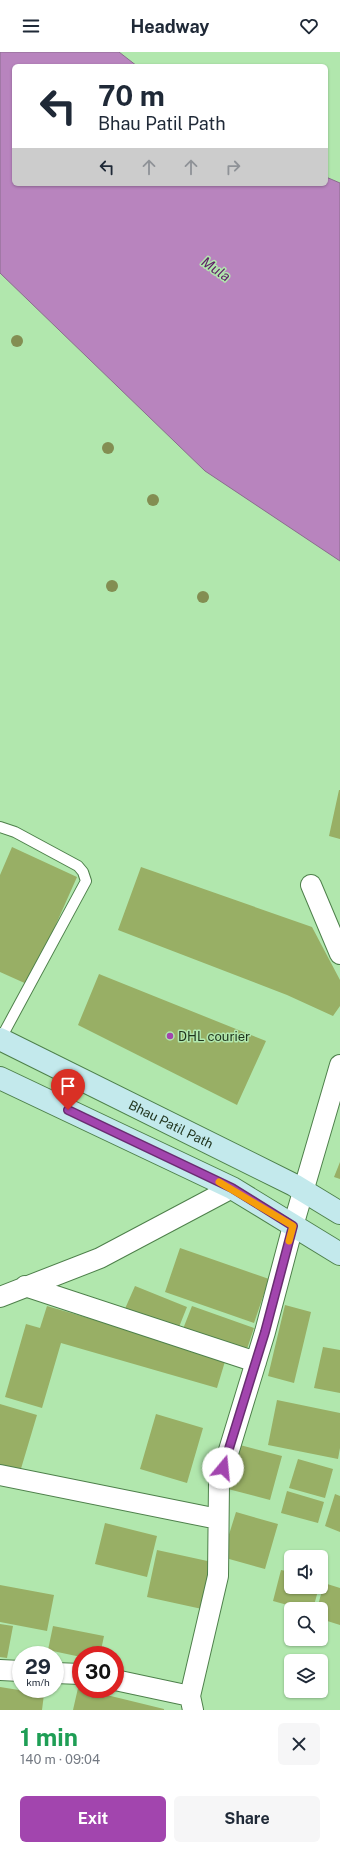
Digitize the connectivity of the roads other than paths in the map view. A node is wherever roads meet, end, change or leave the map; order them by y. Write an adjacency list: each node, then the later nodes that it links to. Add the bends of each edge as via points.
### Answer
1 (0, 826): 4 (lane, via 78,866 84,872 86,881)
2 (311, 885): 3 (street)
3 (340, 954)
4 (0, 1040): 8 (main road, Bhau Patil Path)
5 (340, 1066): 8 (street)
6 (0, 1078): 7 (main road)
7 (232, 1188): 10 (main road); 12 (street, via 100,1258)
8 (304, 1191): 9 (main road, Bhau Patil Path); 10 (street)
9 (340, 1213)
10 (293, 1226): 11 (main road); 14 (street)
11 (340, 1254)
12 (25, 1286): 13 (street); 14 (street)
13 (0, 1297)
14 (256, 1362): 16 (street, via 219,1483)
15 (0, 1475): 16 (street)
16 (218, 1519): 20 (street, via 218,1576)
17 (0, 1670): 18 (street)
18 (12, 1671)
19 (124, 1683): 20 (street)
20 (192, 1703)

